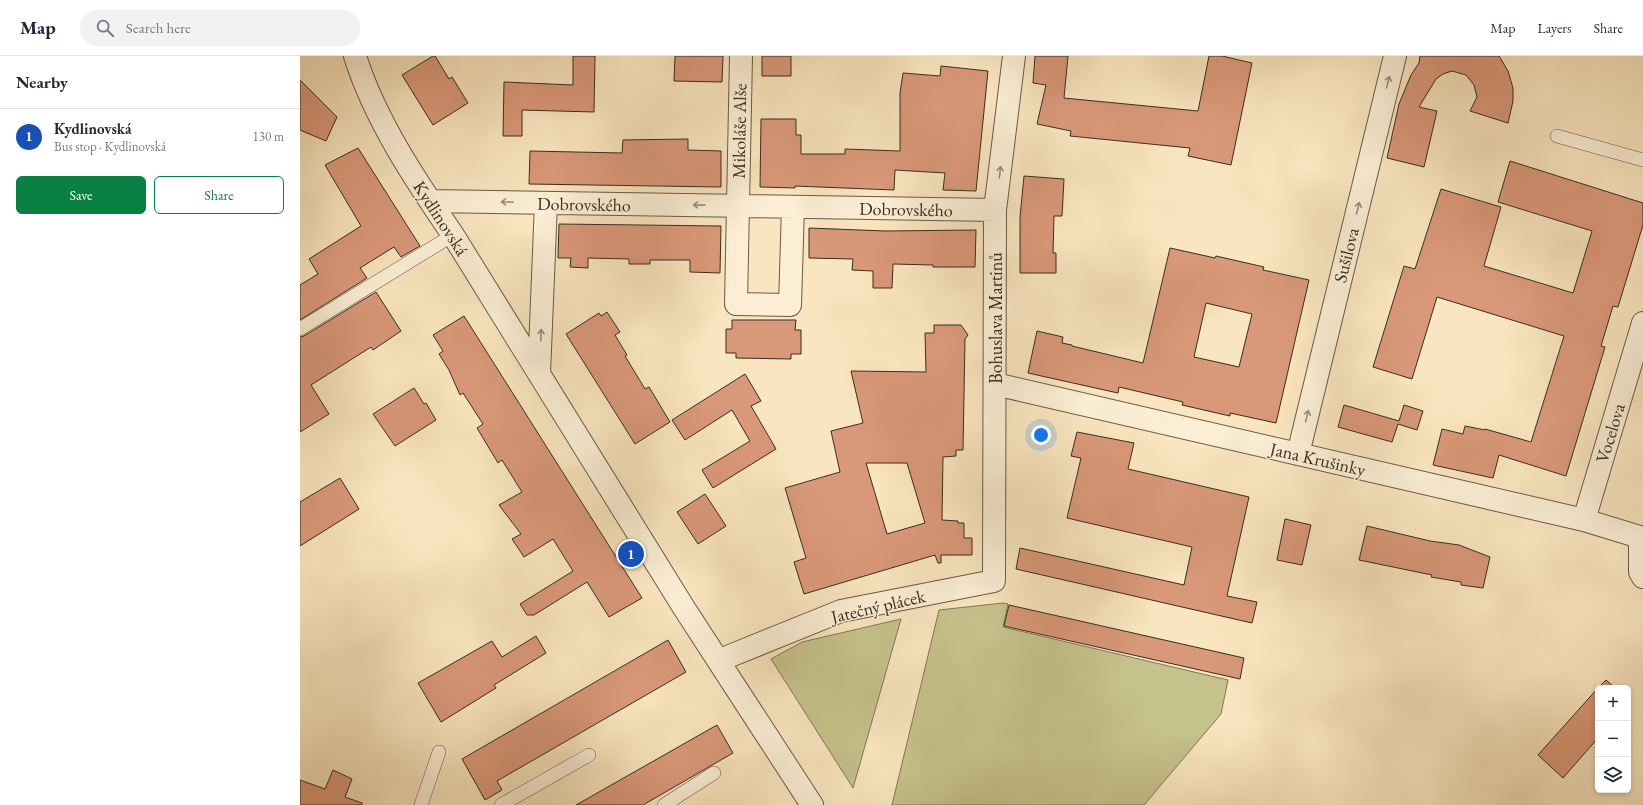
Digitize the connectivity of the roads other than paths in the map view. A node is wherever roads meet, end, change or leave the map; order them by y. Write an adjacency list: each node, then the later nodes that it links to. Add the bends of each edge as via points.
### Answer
1 (355, 56): 7 (street, Kydlinovská, via 361,75 392,138)
2 (741, 56): 9 (street, Mikoláše Alše)
3 (1014, 56): 11 (street, Bohuslava Martinů, one-way to 3)
4 (1395, 56): 17 (street, Sušilova, one-way to 4)
5 (1557, 136): 6 (lane)
6 (1643, 160)
7 (430, 201): 8 (street, Dobrovského, one-way to 7); 12 (street, Kydlinovská)
8 (546, 203): 9 (street, Dobrovského, one-way to 8); 15 (street, one-way to 8)
9 (738, 206): 10 (street, Dobrovského); 10 (street, via 736,304 790,305)
10 (793, 207): 11 (street, Dobrovského)
11 (995, 210): 16 (street, Bohuslava Martinů)
12 (453, 235): 14 (lane); 15 (street, Kydlinovská)
13 (1643, 323): 18 (street, Vocelova)
14 (300, 329)
15 (539, 374): 22 (street, Kydlinovská, via 684,608)
16 (995, 384): 17 (street, Jana Krušinky); 21 (street, Bohuslava Martinů)
17 (1298, 454): 18 (street, Jana Krušinky)
18 (1584, 520): 19 (street, Jana Krušinky)
19 (1641, 537): 20 (street, Jana Krušinky, via 1640,572)
20 (1643, 577)
21 (994, 581): 22 (street, Jatečný plácek, via 841,612)
22 (720, 660): 29 (street, Kydlinovská)
23 (439, 752): 26 (lane)
24 (590, 755): 27 (lane)
25 (714, 773): 28 (lane)
26 (421, 805)
27 (501, 805)
28 (664, 805)
29 (812, 805)

